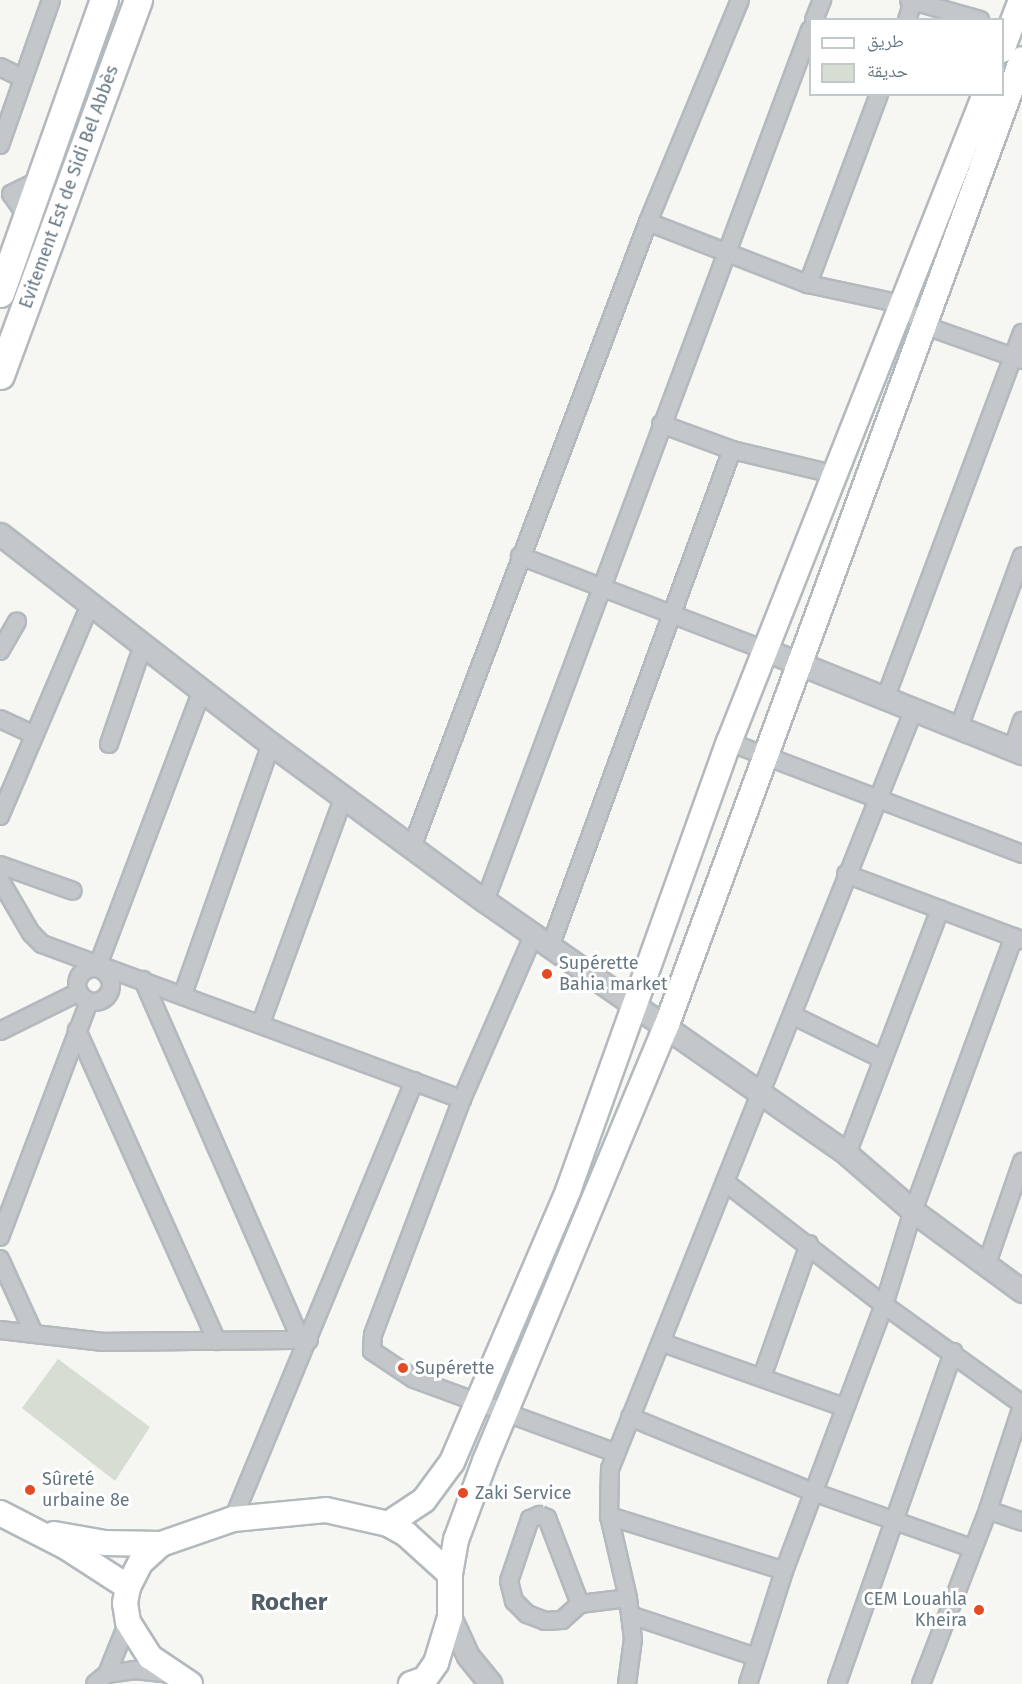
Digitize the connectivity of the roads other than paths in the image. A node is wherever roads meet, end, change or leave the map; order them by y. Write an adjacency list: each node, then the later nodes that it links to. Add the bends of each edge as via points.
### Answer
1 (51, 0): 15 (street)
2 (104, 0): 19 (highway, Evitement Est de Sidi Bel Abbès)
3 (138, 0): 30 (highway, Evitement Est de Sidi Bel Abbès)
4 (740, 0): 22 (street)
5 (822, 0): 8 (street)
6 (1021, 0): 11 (main road)
7 (911, 1): 9 (street); 10 (street)
8 (815, 18)
9 (907, 18)
10 (973, 18)
11 (1007, 27)
12 (809, 33): 23 (street)
13 (1022, 59): 27 (main road)
14 (0, 67): 15 (street)
15 (23, 78): 18 (street)
16 (878, 96): 24 (street)
17 (984, 96): 26 (main road)
18 (0, 145)
19 (40, 180): 20 (street); 21 (highway, Evitement Est de Sidi Bel Abbès)
20 (6, 192): 21 (street)
21 (28, 218): 25 (highway, Evitement Est de Sidi Bel Abbès)
22 (648, 222): 23 (street); 35 (street)
23 (726, 253): 24 (street); 31 (street)
24 (808, 284): 26 (street)
25 (0, 293)
26 (902, 304): 27 (street); 33 (main road)
27 (923, 325): 29 (street); 44 (main road)
28 (1022, 333): 29 (street)
29 (1018, 359): 46 (street)
30 (0, 375)
31 (661, 424): 32 (street); 37 (street)
32 (732, 450): 33 (street); 39 (street)
33 (837, 475): 43 (main road)
34 (0, 534): 38 (street)
35 (520, 556): 37 (street); 60 (street)
36 (1022, 556): 50 (street)
37 (602, 586): 39 (street); 66 (street)
38 (91, 603): 41 (street); 51 (street)
39 (673, 612): 43 (street); 69 (street)
40 (17, 621): 42 (street)
41 (143, 645): 45 (street); 53 (street)
42 (0, 651)
43 (768, 651): 44 (street); 52 (main road)
44 (797, 665): 46 (street); 56 (main road)
45 (202, 690): 54 (street); 70 (street)
46 (885, 699): 47 (street)
47 (913, 712): 50 (street); 58 (street)
48 (0, 719): 51 (street)
49 (1022, 721): 55 (street)
50 (957, 730): 55 (street)
51 (32, 734): 59 (street)
52 (729, 742): 56 (street); 74 (main road)
53 (109, 744)
54 (271, 744): 57 (street); 72 (street)
55 (1017, 752)
56 (764, 757): 58 (street); 77 (main road)
57 (344, 796): 60 (street); 76 (street)
58 (877, 800): 61 (street); 63 (street)
59 (0, 816)
60 (412, 847): 66 (street)
61 (1022, 854)
62 (0, 866): 65 (street)
63 (846, 874): 67 (street); 75 (street)
64 (0, 880): 70 (street, via 36,939)
65 (73, 891)
66 (485, 901): 69 (street)
67 (940, 909): 68 (street); 80 (street)
68 (1018, 938): 87 (street)
69 (542, 941): 74 (street); 83 (street)
70 (98, 966): 71 (street); 73 (street, via 81,975); 73 (street, via 110,978 110,989 104,998)
71 (143, 980): 72 (street); 96 (street)
72 (183, 994): 76 (street)
73 (84, 996): 78 (street); 79 (street)
74 (635, 1007): 77 (street); 101 (main road, via 567,1191)
75 (794, 1016): 80 (street); 82 (street)
76 (261, 1023): 81 (street)
77 (666, 1027): 82 (street); 104 (main road)
78 (77, 1030): 88 (street); 97 (street)
79 (0, 1031)
80 (880, 1058): 84 (street)
81 (414, 1081): 83 (street); 96 (street)
82 (763, 1094): 84 (street); 86 (street)
83 (462, 1099): 101 (street, via 373,1335 372,1351 414,1378)
84 (847, 1155): 87 (street)
85 (1022, 1162): 91 (street)
86 (725, 1182): 89 (street); 98 (street)
87 (914, 1211): 91 (street); 93 (street)
88 (0, 1236)
89 (809, 1244): 93 (street); 100 (street)
90 (0, 1259): 95 (street)
91 (987, 1263): 92 (street)
92 (1022, 1291)
93 (884, 1305): 99 (street); 103 (street)
94 (0, 1330): 95 (street)
95 (34, 1334): 97 (street, via 102,1342)
96 (305, 1340): 97 (street); 111 (street)
97 (217, 1341)
98 (663, 1343): 100 (street); 105 (street)
99 (953, 1352): 102 (street); 112 (street)
100 (762, 1377): 103 (street)
101 (477, 1404): 104 (street); 114 (main road, via 452,1462 438,1481 412,1511)
102 (1022, 1405): 108 (street)
103 (844, 1407): 107 (street)
104 (507, 1414): 106 (street); 119 (main road, via 456,1540)
105 (630, 1417): 106 (street); 107 (street)
106 (616, 1453): 110 (street, via 607,1491)
107 (813, 1492): 112 (street); 118 (street)
108 (988, 1510): 113 (street); 117 (street)
109 (0, 1513): 115 (main road)
110 (609, 1516): 118 (street); 121 (street)
111 (233, 1519): 114 (main road, via 326,1510); 116 (main road)
112 (892, 1520): 117 (street); 133 (street)
113 (1022, 1522)
114 (388, 1524): 119 (main road, via 414,1540)
115 (33, 1529): 116 (main road, via 105,1543); 120 (main road)
116 (161, 1544): 120 (main road, via 141,1562)
117 (971, 1548): 134 (street)
118 (784, 1571): 126 (street)
119 (450, 1574): 124 (main road)
120 (128, 1587): 125 (main road)
121 (628, 1598): 122 (street); 123 (street)
122 (580, 1604): 122 (street, via 547,1518 540,1515 531,1519 512,1565 509,1581 514,1601 527,1614 545,1621 562,1620)
123 (630, 1615): 126 (street); 131 (street, via 633,1640)
124 (450, 1617): 129 (main road, via 436,1663 425,1679); 130 (street, via 468,1656)
125 (128, 1622): 127 (street); 128 (main road, via 150,1657)
126 (756, 1658): 132 (street)
127 (101, 1679): 128 (street, via 134,1670)
128 (181, 1679)
129 (416, 1684)
130 (491, 1684)
131 (627, 1684)
132 (748, 1684)
133 (837, 1684)
134 (921, 1684)

